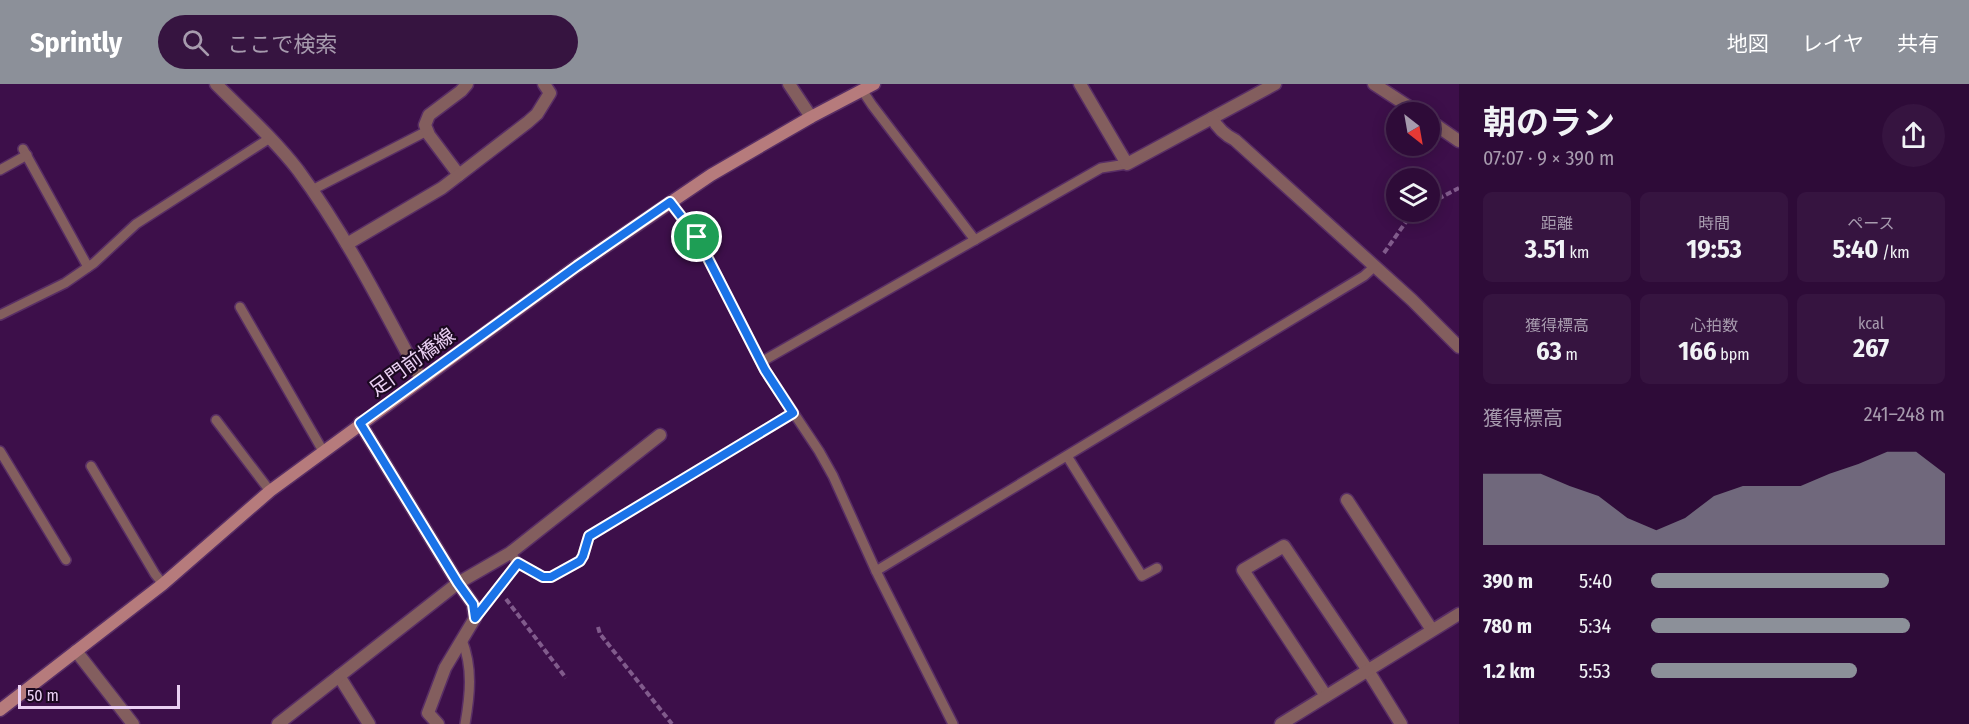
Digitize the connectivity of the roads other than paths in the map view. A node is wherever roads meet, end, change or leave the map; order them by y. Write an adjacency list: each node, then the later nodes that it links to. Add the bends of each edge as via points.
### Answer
1 (216, 84): 14 (street)
2 (467, 84): 13 (street, via 429,115)
3 (544, 84): 18 (street, via 550,93 535,116)
4 (789, 84): 10 (street)
5 (1080, 84): 16 (street)
6 (1275, 84): 11 (street)
7 (1374, 84): 9 (street)
8 (868, 87): 10 (main road, 足門前橋線); 21 (lane)
9 (1402, 102)
10 (811, 117): 20 (main road, 足門前橋線)
11 (1212, 118): 16 (street); 23 (street, via 1225,135 1236,140)
12 (1440, 128): 15 (street)
13 (427, 131): 18 (street); 19 (lane)
14 (270, 138): 19 (street); 24 (lane, via 136,224)
15 (1459, 141)
16 (1127, 164): 21 (lane, via 1101,168)
17 (0, 170): 24 (lane, via 25,152)
18 (459, 175): 22 (street)
19 (312, 190): 22 (street)
20 (670, 202): 28 (lane, via 697,237); 29 (main road, 足門前橋線)
21 (975, 240): 28 (lane)
22 (347, 244): 29 (street)
23 (1375, 266): 27 (street); 36 (lane)
24 (88, 267): 26 (lane, via 65,283)
25 (240, 307): 35 (lane)
26 (0, 315)
27 (1459, 347)
28 (761, 362): 30 (lane)
29 (421, 379): 32 (main road, 足門前橋線)
30 (793, 413): 42 (lane, via 589,536 580,561 551,577 543,577); 44 (lane, via 833,476)
31 (216, 420): 38 (lane)
32 (360, 423): 35 (main road, 足門前橋線); 45 (street)
33 (660, 435): 40 (street)
34 (0, 451): 41 (lane)
35 (323, 451): 38 (main road, 足門前橋線)
36 (1067, 456): 43 (lane, via 1142,576); 44 (lane)
37 (91, 466): 46 (lane)
38 (270, 491): 46 (main road, 足門前橋線)
39 (1347, 500): 49 (street)
40 (510, 553): 42 (lane); 45 (street)
41 (66, 560)
42 (518, 563): 48 (lane)
43 (1156, 567)
44 (876, 571): 62 (lane)
45 (458, 583): 48 (street, via 473,604); 53 (street)
46 (163, 584): 51 (main road, 足門前橋線)
47 (1459, 614): 49 (street)
48 (475, 618): 50 (street)
49 (1432, 630): 52 (street)
50 (462, 640): 56 (street, via 445,668); 61 (lane, via 471,680)
51 (76, 651): 55 (main road, 足門前橋線); 57 (street)
52 (1367, 669): 54 (street); 54 (street, via 1284,546 1243,570); 64 (street)
53 (339, 676): 58 (street); 59 (street)
54 (1326, 696): 63 (street)
55 (0, 710)
56 (426, 718): 60 (street)
57 (133, 724)
58 (278, 724)
59 (369, 724)
60 (438, 724)
61 (465, 724)
62 (953, 724)
63 (1281, 724)
64 (1401, 724)

